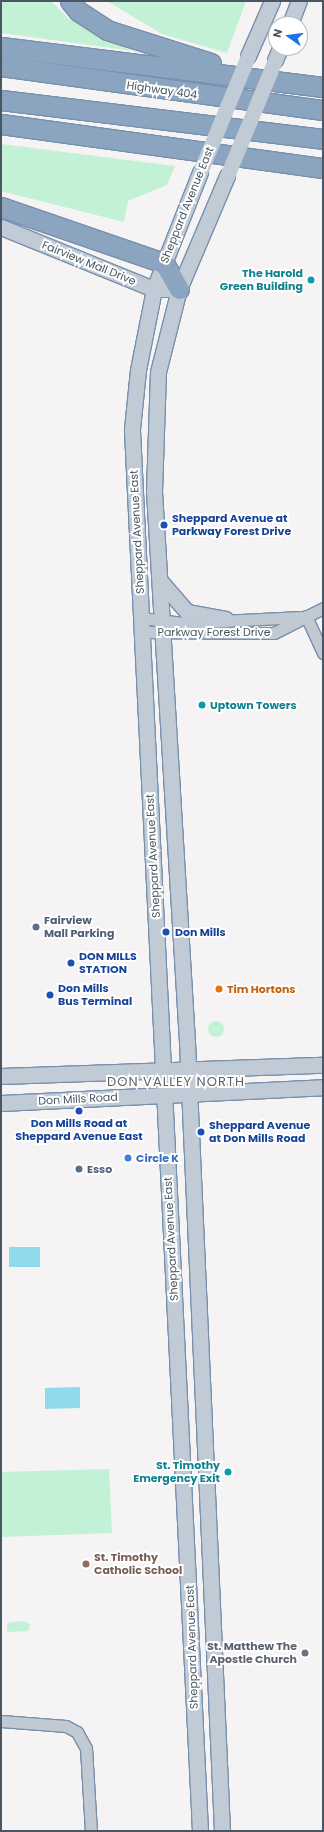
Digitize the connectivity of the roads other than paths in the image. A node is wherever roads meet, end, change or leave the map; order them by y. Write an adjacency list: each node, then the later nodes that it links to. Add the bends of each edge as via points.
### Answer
1 (70, 1): 8 (highway, via 78,11 106,30 151,46)
2 (272, 1): 19 (main road, Sheppard Avenue East, bridge)
3 (299, 1): 4 (main road)
4 (293, 16)
5 (1, 47): 8 (highway, Highway 404)
6 (276, 56): 21 (main road, Sheppard Avenue East, bridge)
7 (1, 66): 11 (highway, Highway 404)
8 (301, 85): 9 (highway, Highway 404)
9 (323, 87)
10 (1, 100): 14 (highway)
11 (323, 110)
12 (1, 124): 15 (highway)
13 (1, 133): 16 (highway, via 218,164)
14 (323, 140)
15 (323, 168)
16 (323, 174)
17 (1, 207): 19 (highway)
18 (1, 227): 20 (main road, Fairview Mall Drive)
19 (164, 263): 20 (main road, Sheppard Avenue East); 21 (highway)
20 (154, 289): 21 (main road, Fairview Mall Drive); 27 (main road, Sheppard Avenue East, via 138,370 132,429)
21 (179, 289): 22 (main road, Sheppard Avenue East, via 158,372 154,492)
22 (161, 582): 25 (main road, Sheppard Avenue East); 26 (main road, via 187,612)
23 (323, 608): 24 (street, Parkway Forest Drive)
24 (306, 616): 26 (street, Parkway Forest Drive); 28 (street, Parkway Forest Drive, via 274,633); 29 (street)
25 (164, 619): 26 (street, Parkway Forest Drive, via 181,624); 27 (street, Parkway Forest Drive); 28 (main road, Sheppard Avenue East)
26 (225, 619)
27 (142, 625): 28 (street, Parkway Forest Drive); 32 (main road, Sheppard Avenue East, via 164,1053)
28 (164, 634): 31 (main road, Sheppard Avenue East)
29 (323, 653)
30 (323, 1065): 31 (main road)
31 (188, 1069): 32 (main road); 35 (main road, Sheppard Avenue East)
32 (162, 1071): 33 (main road); 36 (main road, Sheppard Avenue East)
33 (1, 1076)
34 (323, 1087): 35 (main road, Don Mills Road)
35 (189, 1093): 36 (main road, Don Mills Road); 41 (main road, Sheppard Avenue East)
36 (163, 1094): 37 (main road, Don Mills Road); 40 (main road, Sheppard Avenue East, via 181,1391)
37 (1, 1103)
38 (1, 1721): 39 (street, via 66,1726 77,1732 86,1748)
39 (91, 1831)
40 (200, 1831)
41 (222, 1831)

